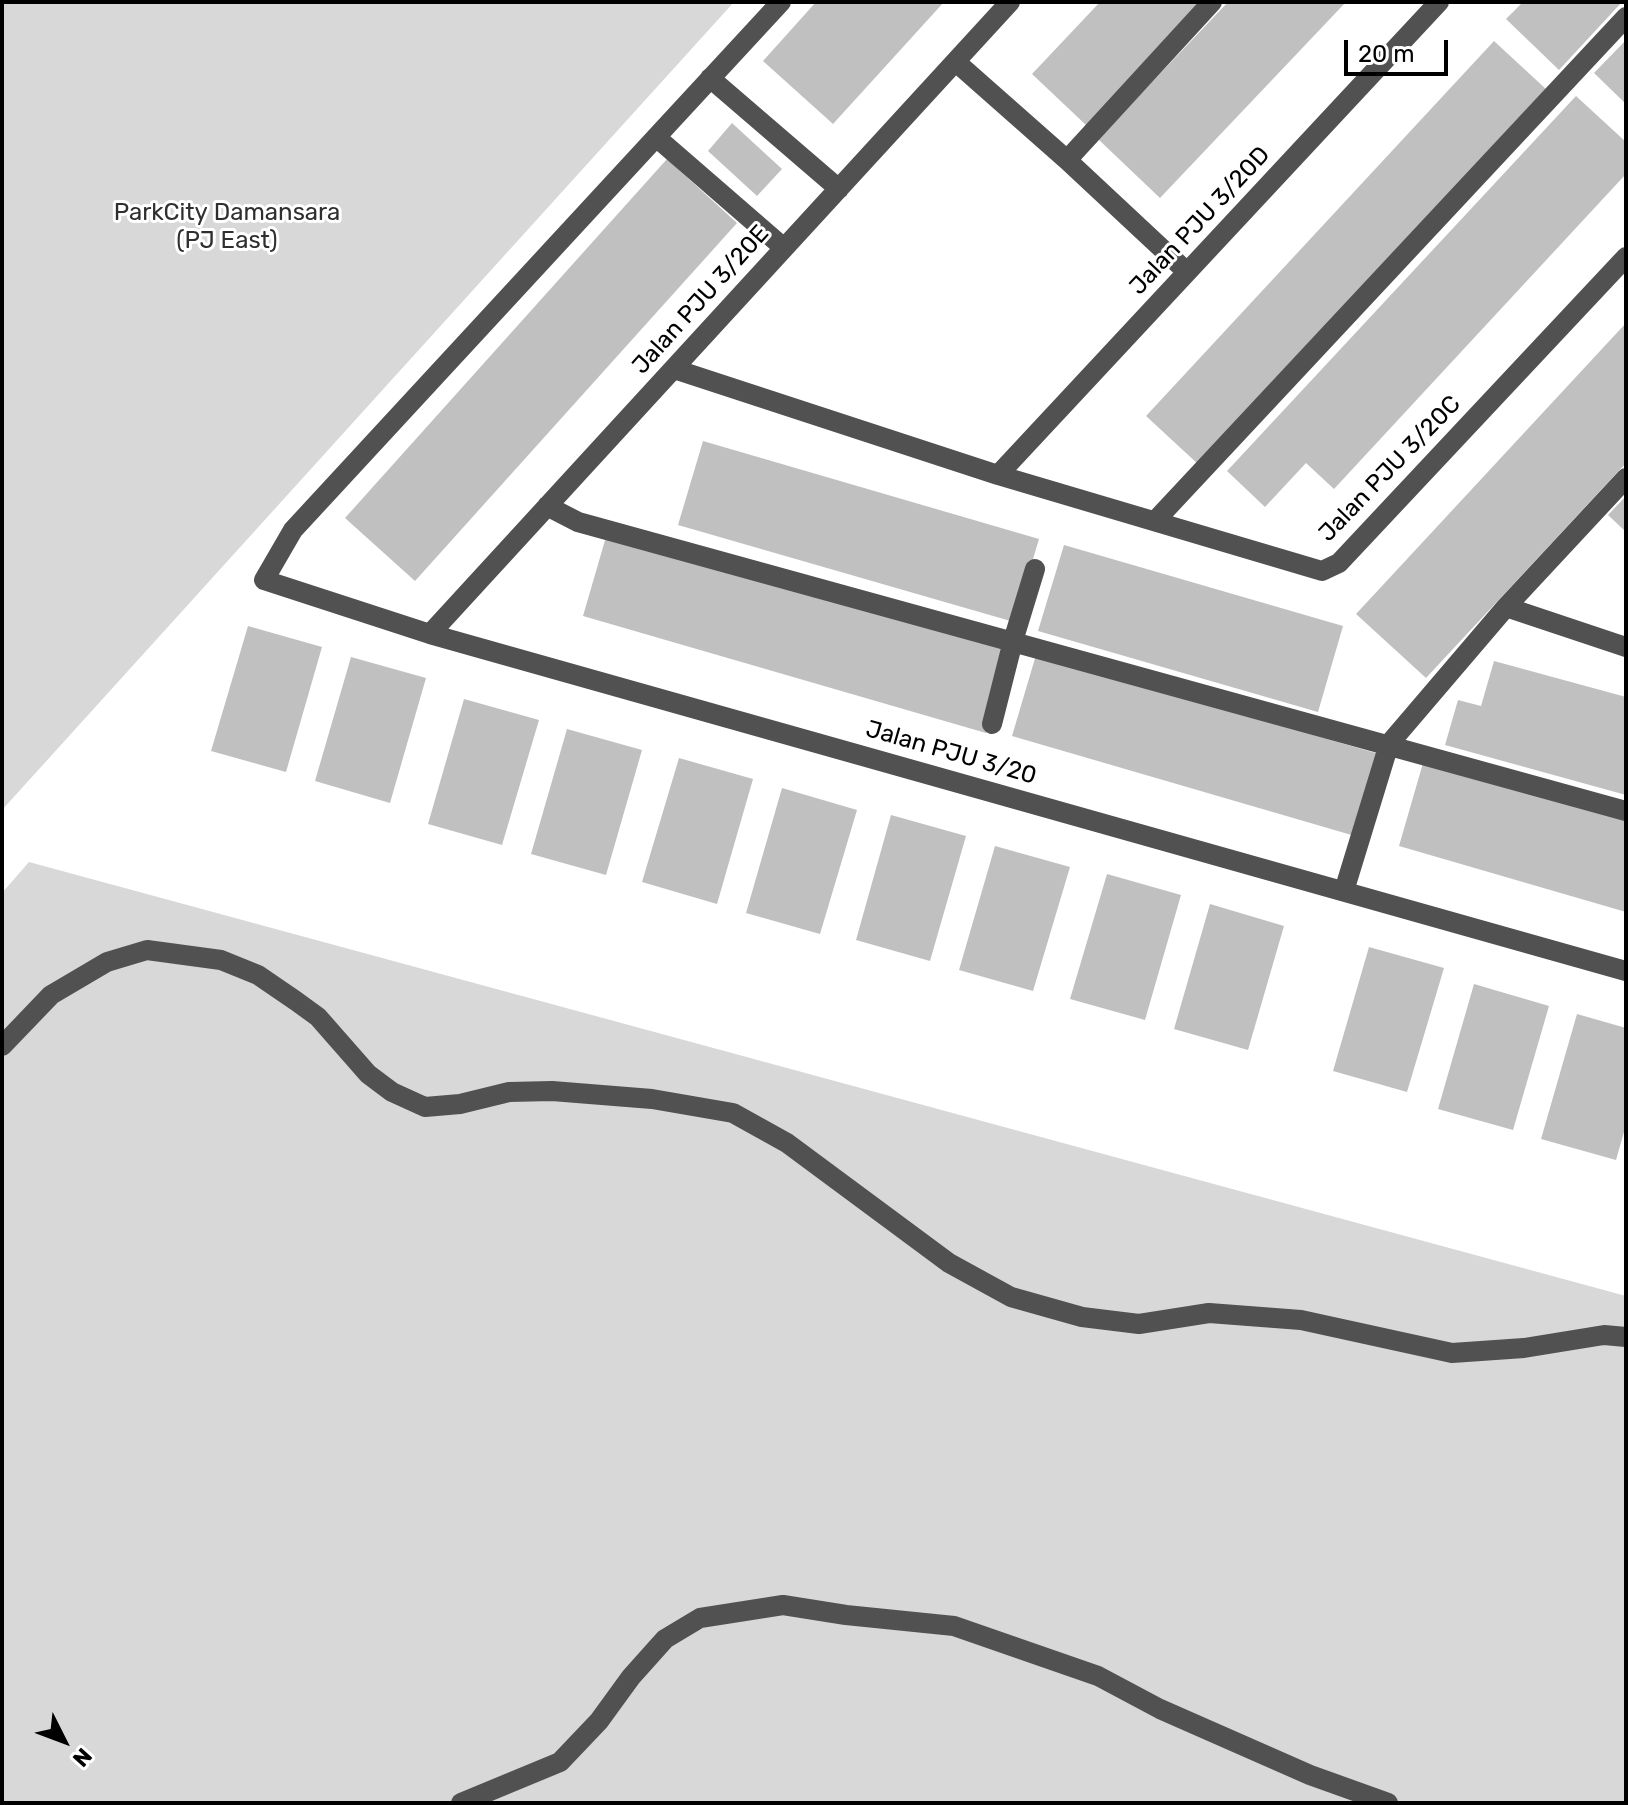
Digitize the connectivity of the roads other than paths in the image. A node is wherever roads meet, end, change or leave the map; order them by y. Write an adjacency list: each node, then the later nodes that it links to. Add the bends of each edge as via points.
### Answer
1 (781, 2): 7 (street)
2 (1010, 2): 6 (street, Jalan PJU 3/20E)
3 (1212, 2): 9 (street)
4 (1439, 2): 13 (street, Jalan PJU 3/20D)
5 (1626, 17): 18 (street)
6 (956, 62): 9 (street); 10 (street, Jalan PJU 3/20E)
7 (710, 78): 8 (street); 10 (street)
8 (656, 137): 11 (street); 21 (street, Jalan PJU 3/20, via 293,530 264,580)
9 (1067, 160): 13 (street)
10 (839, 189): 11 (street, Jalan PJU 3/20E)
11 (784, 248): 14 (street, Jalan PJU 3/20E)
12 (1626, 257): 18 (street, Jalan PJU 3/20C, via 1339,563 1322,571)
13 (1187, 272): 15 (street, Jalan PJU 3/20D)
14 (674, 369): 15 (street, Jalan PJU 3/20C); 17 (street, Jalan PJU 3/20E)
15 (998, 475): 18 (street, Jalan PJU 3/20C)
16 (1626, 478): 20 (street)
17 (547, 506): 21 (street, Jalan PJU 3/20E); 22 (street, via 578,522)
18 (1155, 521)
19 (1035, 569): 22 (street)
20 (1506, 607): 23 (street); 25 (street)
21 (430, 634): 27 (street, Jalan PJU 3/20)
22 (1013, 641): 24 (street); 25 (street)
23 (1626, 647)
24 (992, 724)
25 (1389, 744): 26 (street); 27 (street)
26 (1626, 811)
27 (1344, 891): 28 (street, Jalan PJU 3/20)
28 (1626, 971)
29 (2, 1046): 30 (street, via 51,995 107,962 147,950 221,960 258,975 307,1009 368,1074 425,1107 509,1092 552,1091 652,1099 733,1113 787,1143 949,1263 1011,1297 1082,1317 1139,1324 1209,1313 1301,1320 1452,1353 1604,1335)
30 (1626, 1337)
31 (461, 1803): 32 (street, via 560,1762 665,1639 700,1618 783,1605 954,1626 1098,1676 1310,1775)
32 (1388, 1803)

